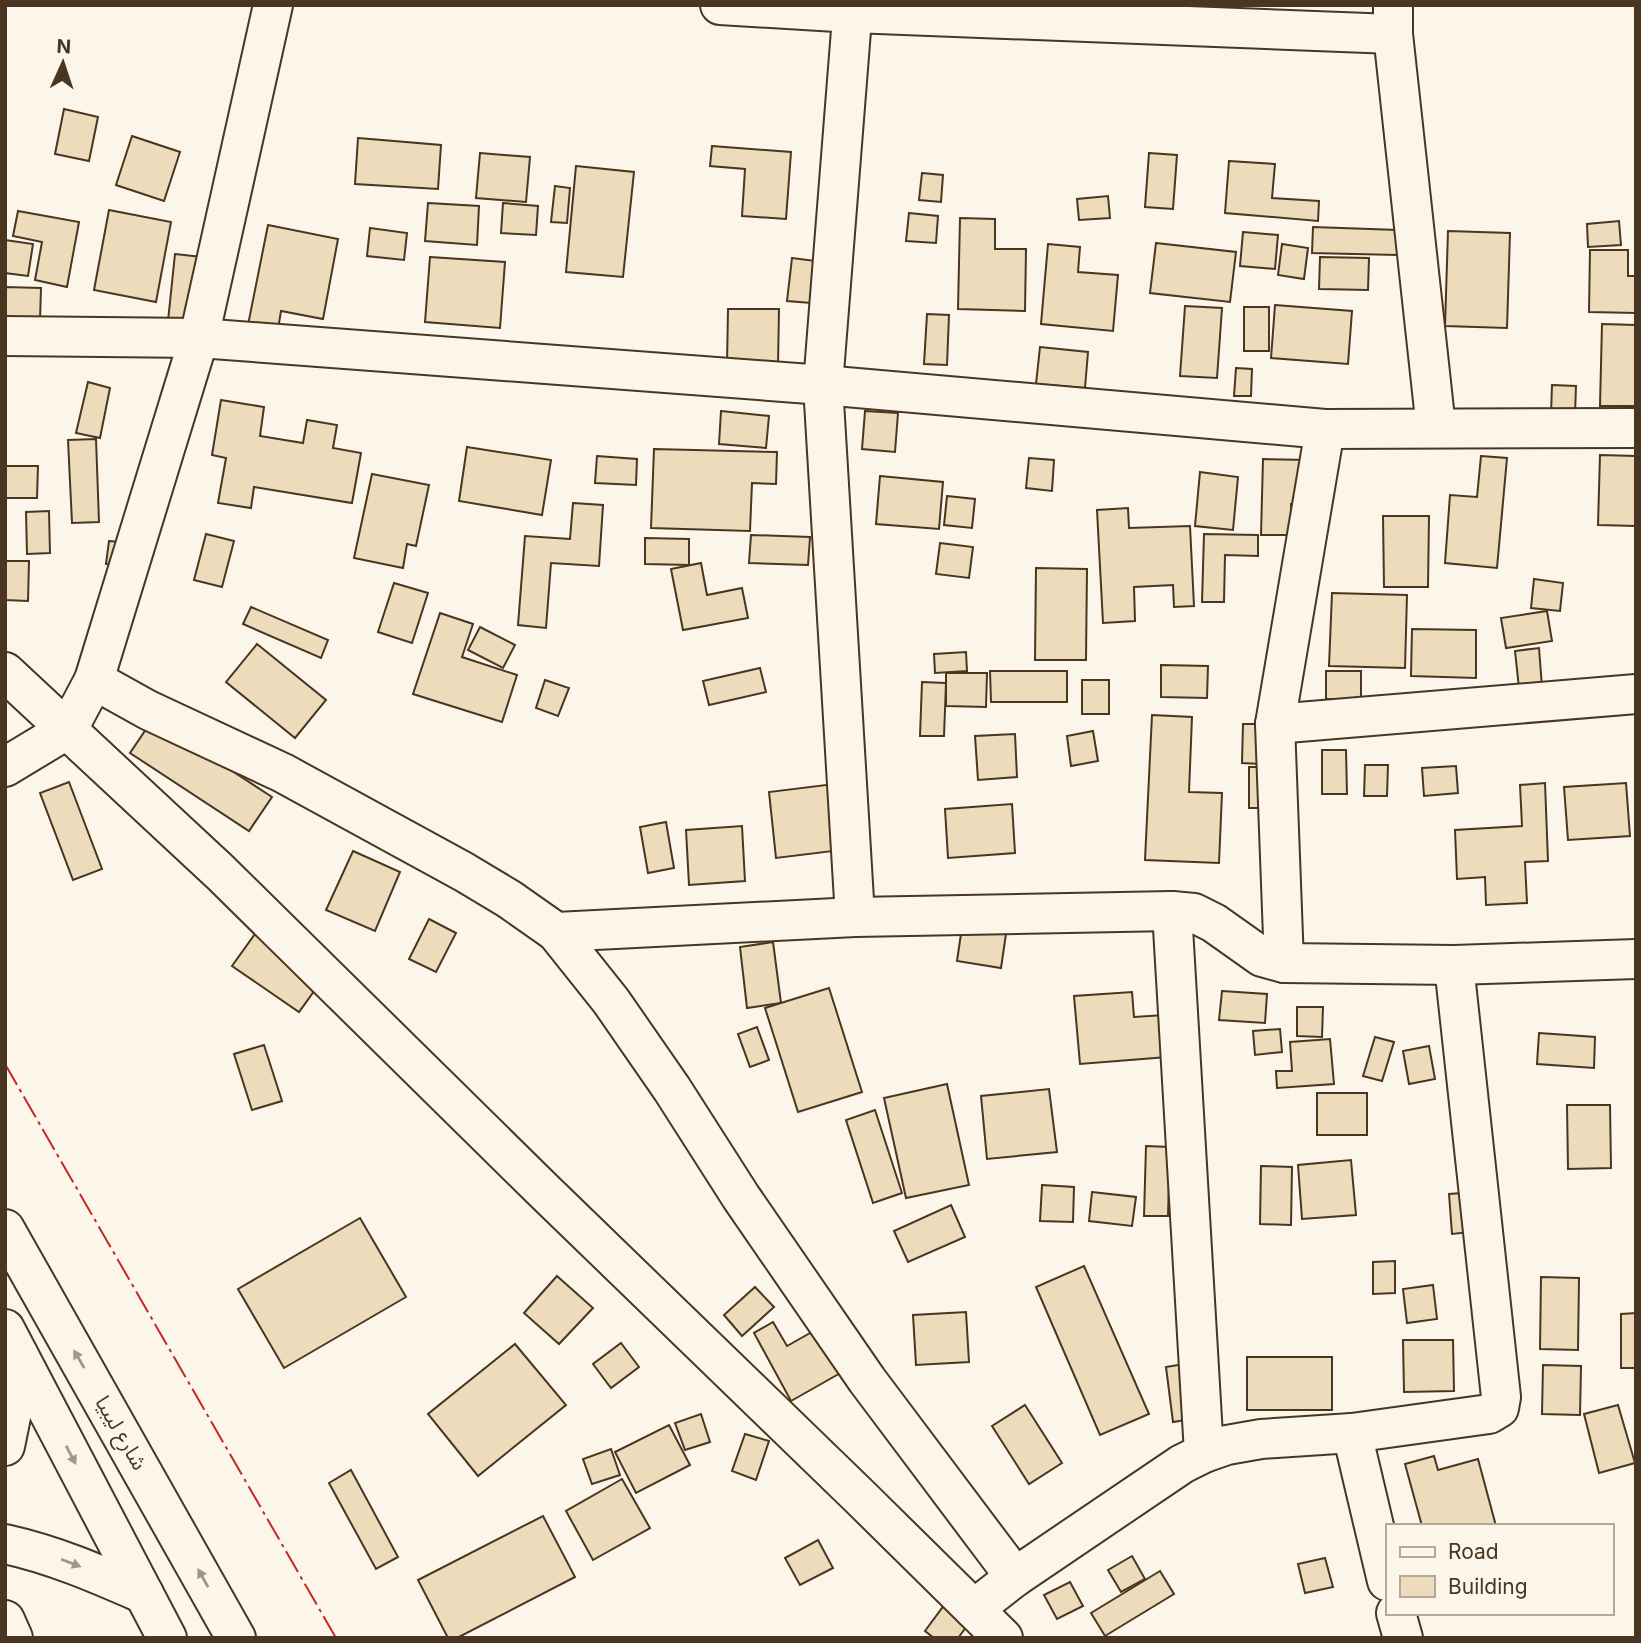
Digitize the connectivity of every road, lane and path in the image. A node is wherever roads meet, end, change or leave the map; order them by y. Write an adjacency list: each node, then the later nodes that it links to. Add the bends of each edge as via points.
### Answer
1 (273, 5): 6 (street)
2 (720, 5): 3 (street)
3 (853, 9): 4 (street); 7 (street)
4 (1393, 20): 8 (street)
5 (5, 336): 6 (street)
6 (199, 338): 7 (street); 12 (street)
7 (822, 385): 10 (street); 18 (street)
8 (1436, 428): 9 (street); 10 (street)
9 (1636, 428)
10 (1325, 429): 14 (street)
11 (5, 672): 15 (street)
12 (94, 680): 15 (street); 19 (street, via 307,786 464,872)
13 (1636, 694): 14 (street)
14 (1276, 724): 21 (street)
15 (68, 729): 16 (street); 32 (street)
16 (5, 767)
17 (1172, 911): 18 (street); 21 (street, via 1194,913 1262,957); 27 (street)
18 (855, 918): 19 (street)
19 (556, 932): 29 (street, via 611,1001 867,1380)
20 (1636, 959): 22 (street)
21 (1284, 963): 22 (street)
22 (1454, 965): 25 (street, via 1499,1408 1489,1415)
23 (5, 1229): 37 (street, شارع ليبيا, one-way to 23)
24 (12, 1343): 26 (street, via 14,1402); 31 (street, one-way to 31)
25 (1352, 1433): 27 (street, via 1261,1439); 30 (street)
26 (5, 1446)
27 (1204, 1453): 29 (street)
28 (5, 1544): 31 (street, one-way to 31, via 66,1560)
29 (1015, 1577): 32 (street)
30 (1386, 1577)
31 (144, 1594): 36 (street)
32 (974, 1609): 38 (street)
33 (1397, 1615): 39 (street)
34 (5, 1620): 35 (street)
35 (13, 1638)
36 (167, 1638)
37 (236, 1638)
38 (1003, 1638)
39 (1403, 1638)

